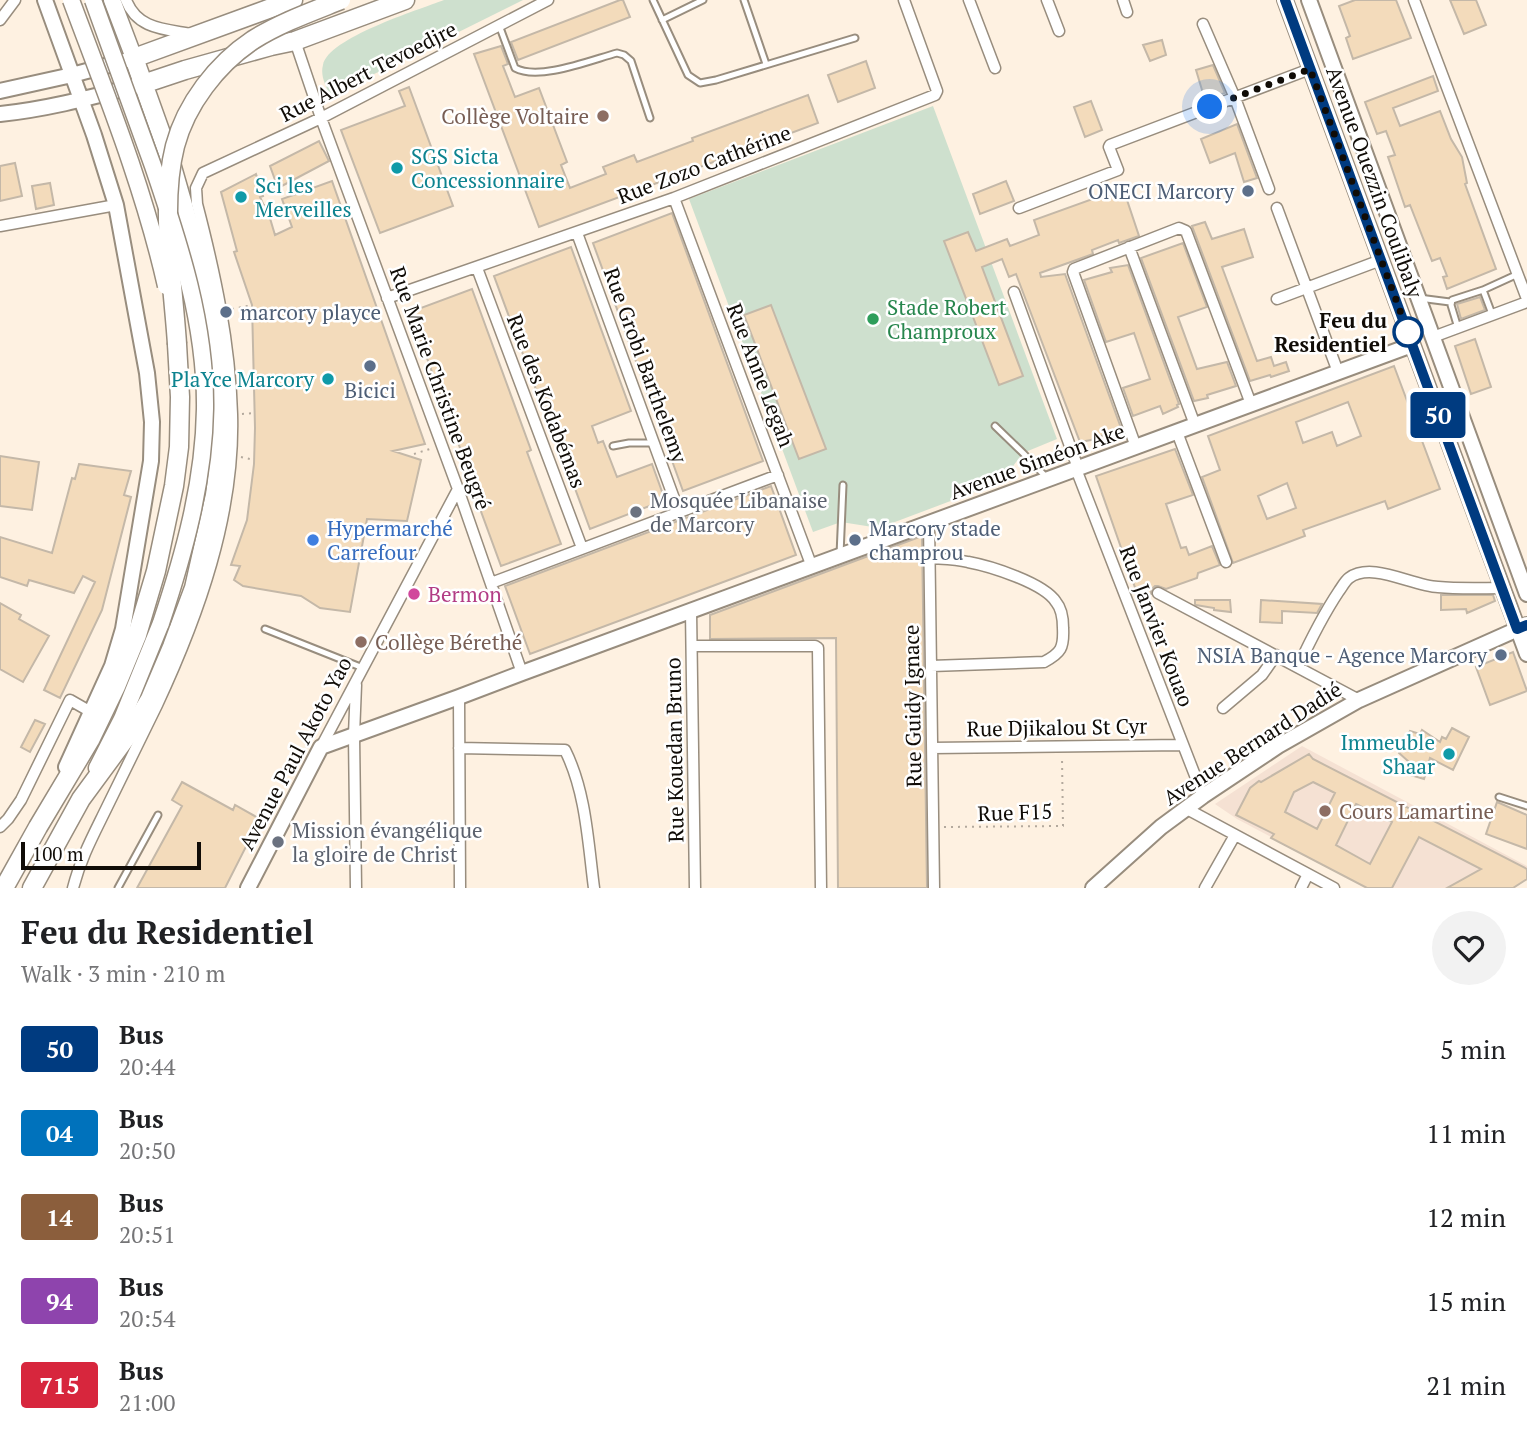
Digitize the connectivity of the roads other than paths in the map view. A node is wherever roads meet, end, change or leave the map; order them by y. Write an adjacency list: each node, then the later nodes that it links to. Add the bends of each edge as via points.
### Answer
1 (15, 0): 22 (street)
2 (45, 0): 34 (street)
3 (71, 0): 64 (main road, bridge, via 145,204)
4 (93, 0): 114 (main road, bridge, via 183,257 201,338 205,408 198,485 176,579 122,719)
5 (112, 0): 30 (main road)
6 (126, 0): 27 (street, via 138,18 152,26)
7 (293, 0): 27 (highway)
8 (341, 0): 64 (highway, bridge, via 252,41 202,90 184,121 175,145 168,199)
9 (405, 0): 29 (highway)
10 (548, 0): 25 (street, Rue Albert Tevoedjre)
11 (653, 0): 23 (lane)
12 (703, 0): 23 (lane)
13 (744, 0): 31 (lane)
14 (904, 0): 43 (street, Rue Zozo Cathérine, via 937,94)
15 (968, 0): 32 (street)
16 (1047, 0): 26 (street)
17 (1122, 0): 21 (street)
18 (1285, 0): 33 (street, Avenue Ouezzin Coulibaly)
19 (1309, 0): 57 (street, Avenue Ouezzin Coulibaly)
20 (1414, 0): 52 (street)
21 (1127, 12)
22 (0, 20)
23 (662, 20): 31 (lane, via 688,75 701,83)
24 (1203, 24): 37 (street)
25 (499, 25): 40 (street, Rue Albert Tevoedjre); 41 (lane, via 515,68 523,72 544,73 624,55 631,61)
26 (1059, 31)
27 (198, 35): 30 (highway)
28 (855, 38): 31 (lane)
29 (295, 41): 35 (highway); 40 (street, Rue Marie Christine Beugré)
30 (134, 58): 34 (street); 35 (highway)
31 (766, 64)
32 (995, 68)
33 (1310, 69): 37 (street); 50 (street, Avenue Ouezzin Coulibaly)
34 (72, 75): 36 (street); 38 (street)
35 (143, 84): 38 (street); 103 (highway, via 201,264 218,358 221,414 215,495 194,588)
36 (0, 91)
37 (1235, 98): 42 (street); 45 (street, via 1110,145 1118,170)
38 (81, 100): 39 (street); 44 (street)
39 (0, 114)
40 (321, 118): 56 (street, Rue Marie Christine Beugré); 101 (street, Rue Albert Tevoedjre, via 203,173 196,188 228,355 231,456 205,588)
41 (650, 118)
42 (1269, 189)
43 (674, 198): 48 (street, Rue Zozo Cathérine); 75 (street, Rue Anne Legah)
44 (116, 205): 47 (street); 106 (street, via 147,373 151,461 123,629)
45 (1019, 208)
46 (1277, 208): 53 (street)
47 (0, 226)
48 (577, 233): 51 (street, Rue Zozo Cathérine); 71 (street, Rue Grobi Barthelemy)
49 (1129, 247): 67 (street, via 1180,228 1186,230); 68 (street); 73 (street, via 1073,272)
50 (1381, 260): 53 (street); 65 (street, Avenue Ouezzin Coulibaly)
51 (477, 268): 56 (street, Rue Zozo Cathérine); 81 (street, Rue des Kodabémas)
52 (1518, 274): 54 (lane); 59 (street)
53 (1306, 288): 58 (street); 66 (street)
54 (1483, 290): 60 (lane); 61 (lane)
55 (1014, 292): 74 (street, Rue Janvier Kouao)
56 (387, 298): 78 (street, Rue Marie Christine Beugré)
57 (1419, 298): 60 (lane); 63 (street, Avenue Ouezzin Coulibaly)
58 (1277, 299)
59 (1527, 300): 61 (street)
60 (1451, 302): 62 (lane)
61 (1492, 313): 62 (street)
62 (1458, 327): 63 (street)
63 (1433, 337): 89 (street, Avenue Ouezzin Coulibaly)
64 (177, 344): 119 (highway, via 179,447 156,571 116,686)
65 (1412, 345): 66 (street, Avenue Siméon Ake); 87 (street, Avenue Ouezzin Coulibaly)
66 (1338, 372): 67 (street, Avenue Siméon Ake)
67 (1251, 404): 68 (street, Avenue Siméon Ake)
68 (1195, 425): 70 (street, Avenue Siméon Ake)
69 (995, 426): 76 (lane)
70 (1177, 432): 73 (street, Avenue Siméon Ake); 84 (street)
71 (654, 443): 72 (lane); 79 (street, Rue Grobi Barthelemy)
72 (612, 446)
73 (1136, 447): 74 (street, Avenue Siméon Ake)
74 (1077, 469): 76 (street, Avenue Siméon Ake); 108 (street, Rue Janvier Kouao)
75 (778, 475): 79 (street); 85 (street, Rue Anne Legah)
76 (1048, 480): 80 (street, Avenue Siméon Ake)
77 (844, 485): 82 (lane)
78 (458, 489): 86 (street, Rue Marie Christine Beugré); 98 (street, Avenue Paul Akoto Yao)
79 (679, 512): 81 (street)
80 (929, 523): 82 (street, Avenue Siméon Ake); 83 (street, Rue Guidy Ignace)
81 (582, 548): 86 (street)
82 (840, 556): 85 (street, Avenue Siméon Ake)
83 (929, 558): 96 (street, Rue Guidy Ignace); 96 (street, via 965,561 1023,580 1056,601 1063,617 1058,655 1044,662)
84 (1226, 562)
85 (812, 567): 90 (street, Avenue Siméon Ake)
86 (491, 583): 99 (street, Rue Marie Christine Beugré)
87 (1503, 589): 91 (street, Avenue Ouezzin Coulibaly); 97 (street, via 1437,587 1378,572 1348,578 1326,610)
88 (1158, 593): 95 (street)
89 (1527, 594)
90 (691, 611): 93 (street, Rue Kouedan Bruno); 99 (street, Avenue Siméon Ake)
91 (1522, 627): 94 (street, Avenue Ouezzin Coulibaly); 104 (street, Avenue Bernard Dadié)
92 (265, 629): 98 (lane)
93 (692, 646): 130 (street, Rue Kouedan Bruno); 131 (street, via 818,648)
94 (1527, 654)
95 (1276, 655): 97 (street); 105 (street, via 1262,675)
96 (931, 666): 111 (street, Rue Guidy Ignace)
97 (1298, 667): 104 (street)
98 (363, 668): 100 (street, Avenue Paul Akoto Yao)
99 (522, 673): 102 (street, Avenue Siméon Ake)
100 (356, 681): 107 (street); 109 (street, Avenue Paul Akoto Yao)
101 (165, 687): 103 (street); 124 (street, via 81,859)
102 (459, 697): 107 (street, Avenue Siméon Ake); 110 (street)
103 (150, 699): 114 (highway)
104 (1359, 699): 112 (street, Avenue Bernard Dadié)
105 (1223, 708)
106 (91, 712): 118 (street, via 69,700 21,800); 119 (street)
107 (354, 735): 109 (street, Avenue Siméon Ake); 127 (street)
108 (1182, 745): 111 (street, Rue Djikalou St Cyr); 112 (street, Rue Janvier Kouao)
109 (321, 747): 126 (street, Avenue Paul Akoto Yao)
110 (459, 748): 128 (street); 129 (street, via 565,750 580,791)
111 (932, 748): 132 (street, Rue Guidy Ignace)
112 (1203, 796): 116 (street, Avenue Bernard Dadié)
113 (1499, 797): 115 (lane)
114 (81, 799): 123 (highway)
115 (1527, 806)
116 (1187, 809): 120 (street); 133 (street, Avenue Bernard Dadié)
117 (158, 815): 125 (lane)
118 (0, 827)
119 (38, 827): 122 (highway)
120 (1235, 835): 121 (street); 134 (street)
121 (1308, 874): 135 (street); 136 (street)
122 (4, 888)
123 (32, 888)
124 (73, 888)
125 (118, 888)
126 (248, 888)
127 (356, 888)
128 (460, 888)
129 (594, 888)
130 (695, 888)
131 (821, 888)
132 (934, 888)
133 (1093, 888)
134 (1205, 888)
135 (1301, 888)
136 (1334, 888)

